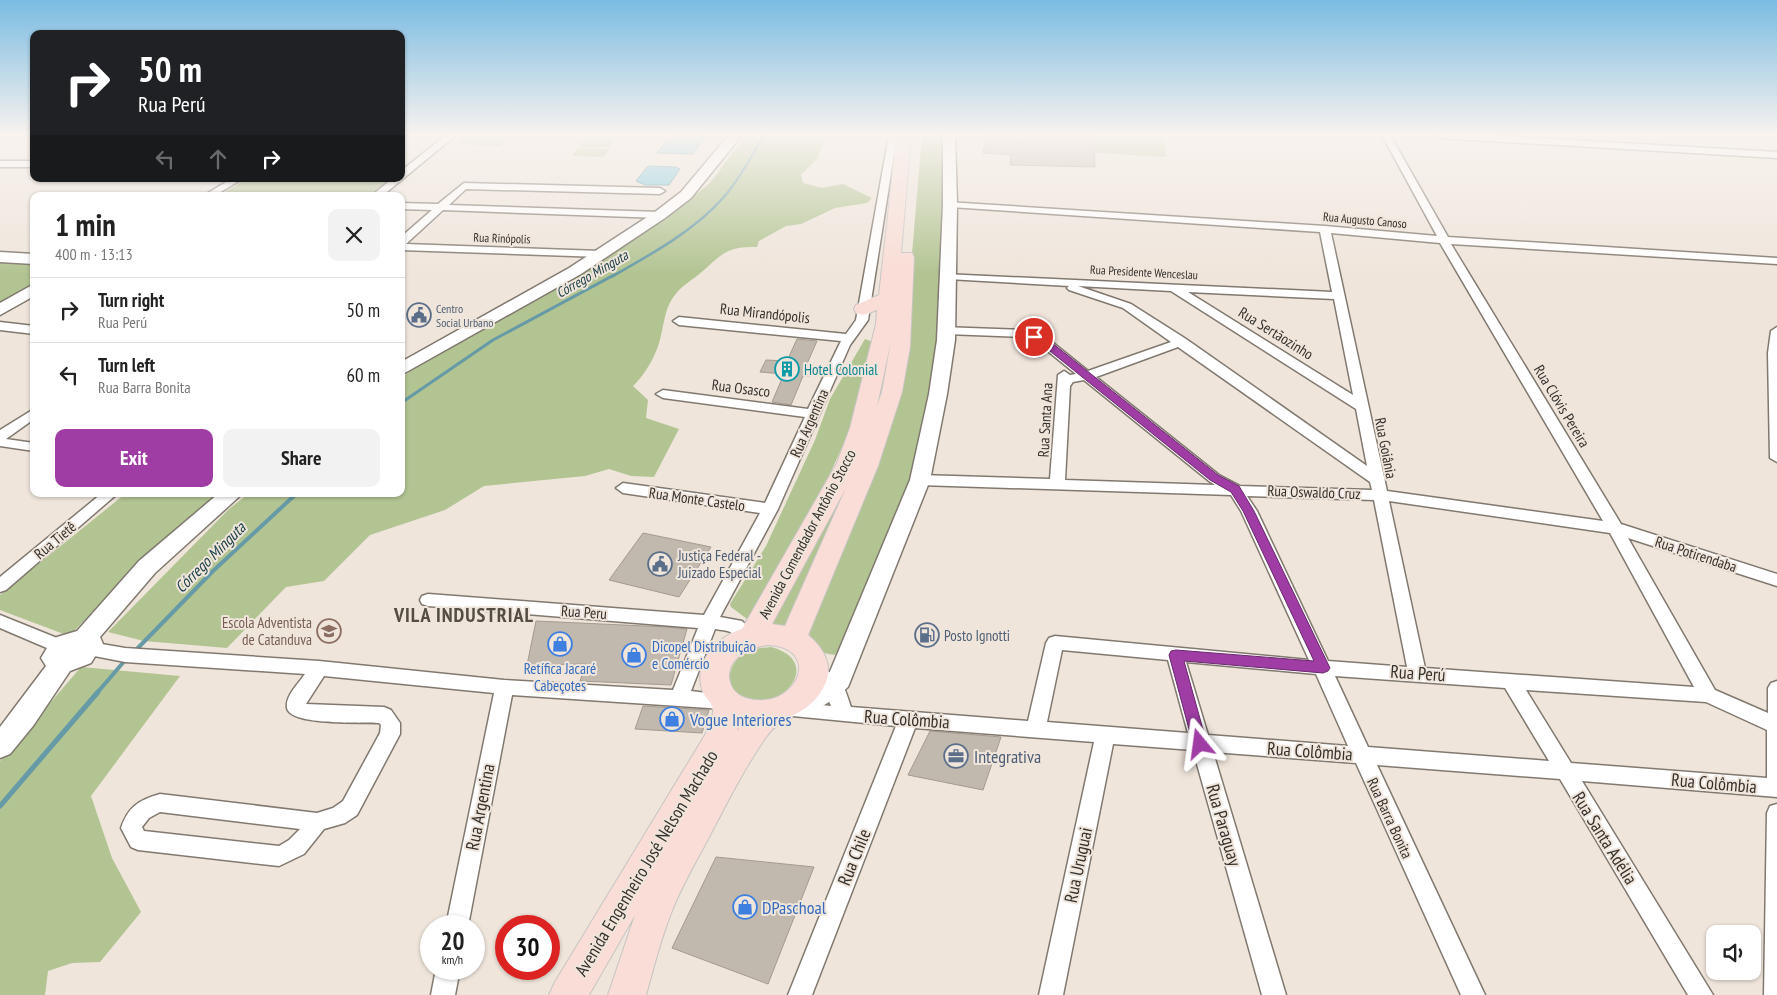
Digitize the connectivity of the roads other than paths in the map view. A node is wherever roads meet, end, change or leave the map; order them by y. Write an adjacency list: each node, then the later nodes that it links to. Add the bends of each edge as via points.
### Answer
1 (697, 181): 15 (street, via 686,195)
2 (888, 181): 29 (street, Rua Argentina)
3 (896, 181): 29 (main road, Avenida Comendador Antônio Stocco)
4 (914, 181): 68 (main road, Avenida Comendador Antônio Stocco, via 900,347 892,392 867,466)
5 (950, 181): 12 (street)
6 (1412, 181): 18 (street, Rua Clóvis Pereira)
7 (232, 182): 9 (street)
8 (393, 182): 10 (street)
9 (215, 192)
10 (381, 192)
11 (660, 192): 14 (street, via 464,186)
12 (950, 204): 16 (street, Rua Augusto Canoso); 24 (street)
13 (405, 206): 14 (street)
14 (442, 208): 15 (street); 17 (street)
15 (660, 215): 20 (street)
16 (1325, 229): 18 (street, Rua Augusto Canoso); 28 (street, Rua Goiânia)
17 (405, 240)
18 (1444, 240): 23 (street, Rua Augusto Canoso); 61 (street, Rua Clóvis Pereira)
19 (405, 247): 20 (street, Rua Rinópolis)
20 (601, 254): 40 (street)
21 (0, 257): 22 (street)
22 (30, 259)
23 (1777, 261)
24 (948, 276): 25 (street, Rua Presidente Wenceslau); 34 (street)
25 (1058, 281): 26 (street, Rua Presidente Wenceslau); 37 (street, via 1127,306)
26 (1173, 287): 28 (street, Rua Presidente Wenceslau); 44 (street, Rua Sertãozinho)
27 (30, 291): 30 (street)
28 (1339, 296): 44 (street, Rua Goiânia)
29 (874, 304): 36 (street, Rua Argentina); 67 (main road, Avenida Comendador Antônio Stocco, via 885,324 871,392 848,463)
30 (0, 310)
31 (679, 321): 36 (street, Rua Mirandópolis)
32 (0, 326): 33 (street)
33 (30, 330)
34 (946, 330): 39 (street, Rua Barra Bonita, via 1024,334 1043,341); 53 (street, via 938,394)
35 (1777, 331): 38 (street)
36 (848, 338): 45 (street, Rua Argentina)
37 (1182, 342): 41 (street); 52 (street)
38 (1775, 353): 50 (street)
39 (1065, 358): 41 (street, Rua Barra Bonita); 42 (street, Rua Santa Ana)
40 (405, 367)
41 (1085, 376): 42 (street, via 1069,379); 56 (street, Rua Barra Bonita, via 1214,478)
42 (1063, 385): 54 (street, Rua Santa Ana)
43 (663, 394): 45 (street, Rua Osasco)
44 (1362, 407): 52 (street, Rua Goiânia)
45 (814, 414): 60 (street, Rua Argentina)
46 (30, 416): 47 (street)
47 (0, 436)
48 (0, 442): 49 (street)
49 (30, 446)
50 (1777, 446): 51 (street)
51 (1777, 458)
52 (1376, 479): 57 (street, Rua Goiânia)
53 (920, 480): 54 (street, Rua Oswaldo Cruz); 78 (street, via 854,648)
54 (1057, 483): 56 (street, Rua Oswaldo Cruz)
55 (623, 488): 60 (street, Rua Monte Castelo)
56 (1235, 489): 57 (street, Rua Oswaldo Cruz); 74 (street, Rua Barra Bonita, via 1249,511)
57 (1379, 495): 61 (street, Rua Oswaldo Cruz); 75 (street, Rua Goiânia)
58 (106, 497): 63 (street, Rua Tietê)
59 (228, 497): 69 (street, via 147,567)
60 (770, 509): 66 (street, Rua Argentina)
61 (1616, 528): 62 (street, Rua Potirendaba); 80 (street, Rua Clóvis Pereira)
62 (1777, 580)
63 (0, 586)
64 (428, 600): 66 (street, Rua Peru)
65 (0, 621): 69 (street)
66 (710, 622): 67 (street, Rua Peru, via 736,626); 70 (street, Rua Argentina)
67 (746, 639): 68 (main road, via 768,634); 70 (street, via 721,643); 82 (main road, via 720,657 714,684)
68 (793, 639): 72 (main road, via 809,653)
69 (74, 649): 73 (street); 90 (street)
70 (697, 654): 81 (street, Rua Argentina)
71 (1176, 655): 74 (street, Rua Perú); 87 (street, Rua Perú, via 1055,643); 89 (street, Rua Paraguay)
72 (814, 665): 78 (street, Rua Colômbia); 83 (main road, via 812,682 806,691)
73 (319, 668): 77 (street); 96 (street, via 297,700 296,708 306,712 384,716 391,723 390,734 350,808 338,816)
74 (1323, 668): 75 (street, Rua Perú); 91 (street, Rua Barra Bonita)
75 (1417, 673): 76 (street, Rua Perú)
76 (1510, 680): 80 (street, Rua Perú); 92 (street, Rua Santa Adélia)
77 (504, 687): 81 (street); 97 (street, Rua Argentina)
78 (834, 687): 83 (street, via 810,702); 84 (street, Rua Colômbia)
79 (1777, 688): 86 (street)
80 (1708, 695): 86 (street, Rua Perú)
81 (680, 697): 82 (street)
82 (725, 702): 83 (main road, via 749,712); 100 (main road, Avenida Engenheiro José Nelson Machado, via 728,712 720,739)
83 (780, 709): 84 (street, Rua Colômbia); 101 (main road, Avenida Engenheiro José Nelson Machado, via 741,750 657,902)
84 (844, 715): 85 (street, Rua Colômbia)
85 (909, 718): 87 (street, Rua Colômbia); 102 (street, Rua Chile)
86 (1776, 726): 93 (street)
87 (1036, 728): 88 (street, Rua Colômbia)
88 (1105, 736): 89 (street, Rua Colômbia); 103 (street, Rua Uruguai)
89 (1200, 744): 91 (street, Rua Colômbia); 104 (street, Rua Paraguay)
90 (0, 746)
91 (1361, 755): 92 (street, Rua Colômbia); 105 (street, Rua Barra Bonita)
92 (1563, 770): 94 (street, Rua Colômbia); 106 (street, Rua Santa Adélia)
93 (1777, 784)
94 (1777, 788)
95 (1777, 813): 107 (street)
96 (317, 822): 96 (street, via 160,803 145,807 134,816 132,828 138,840 279,856 300,846)
97 (459, 915)
98 (446, 980): 99 (street)
99 (443, 995)
100 (568, 995)
101 (627, 995)
102 (800, 995)
103 (1051, 995)
104 (1274, 995)
105 (1473, 995)
106 (1701, 995)
107 (1776, 995)

